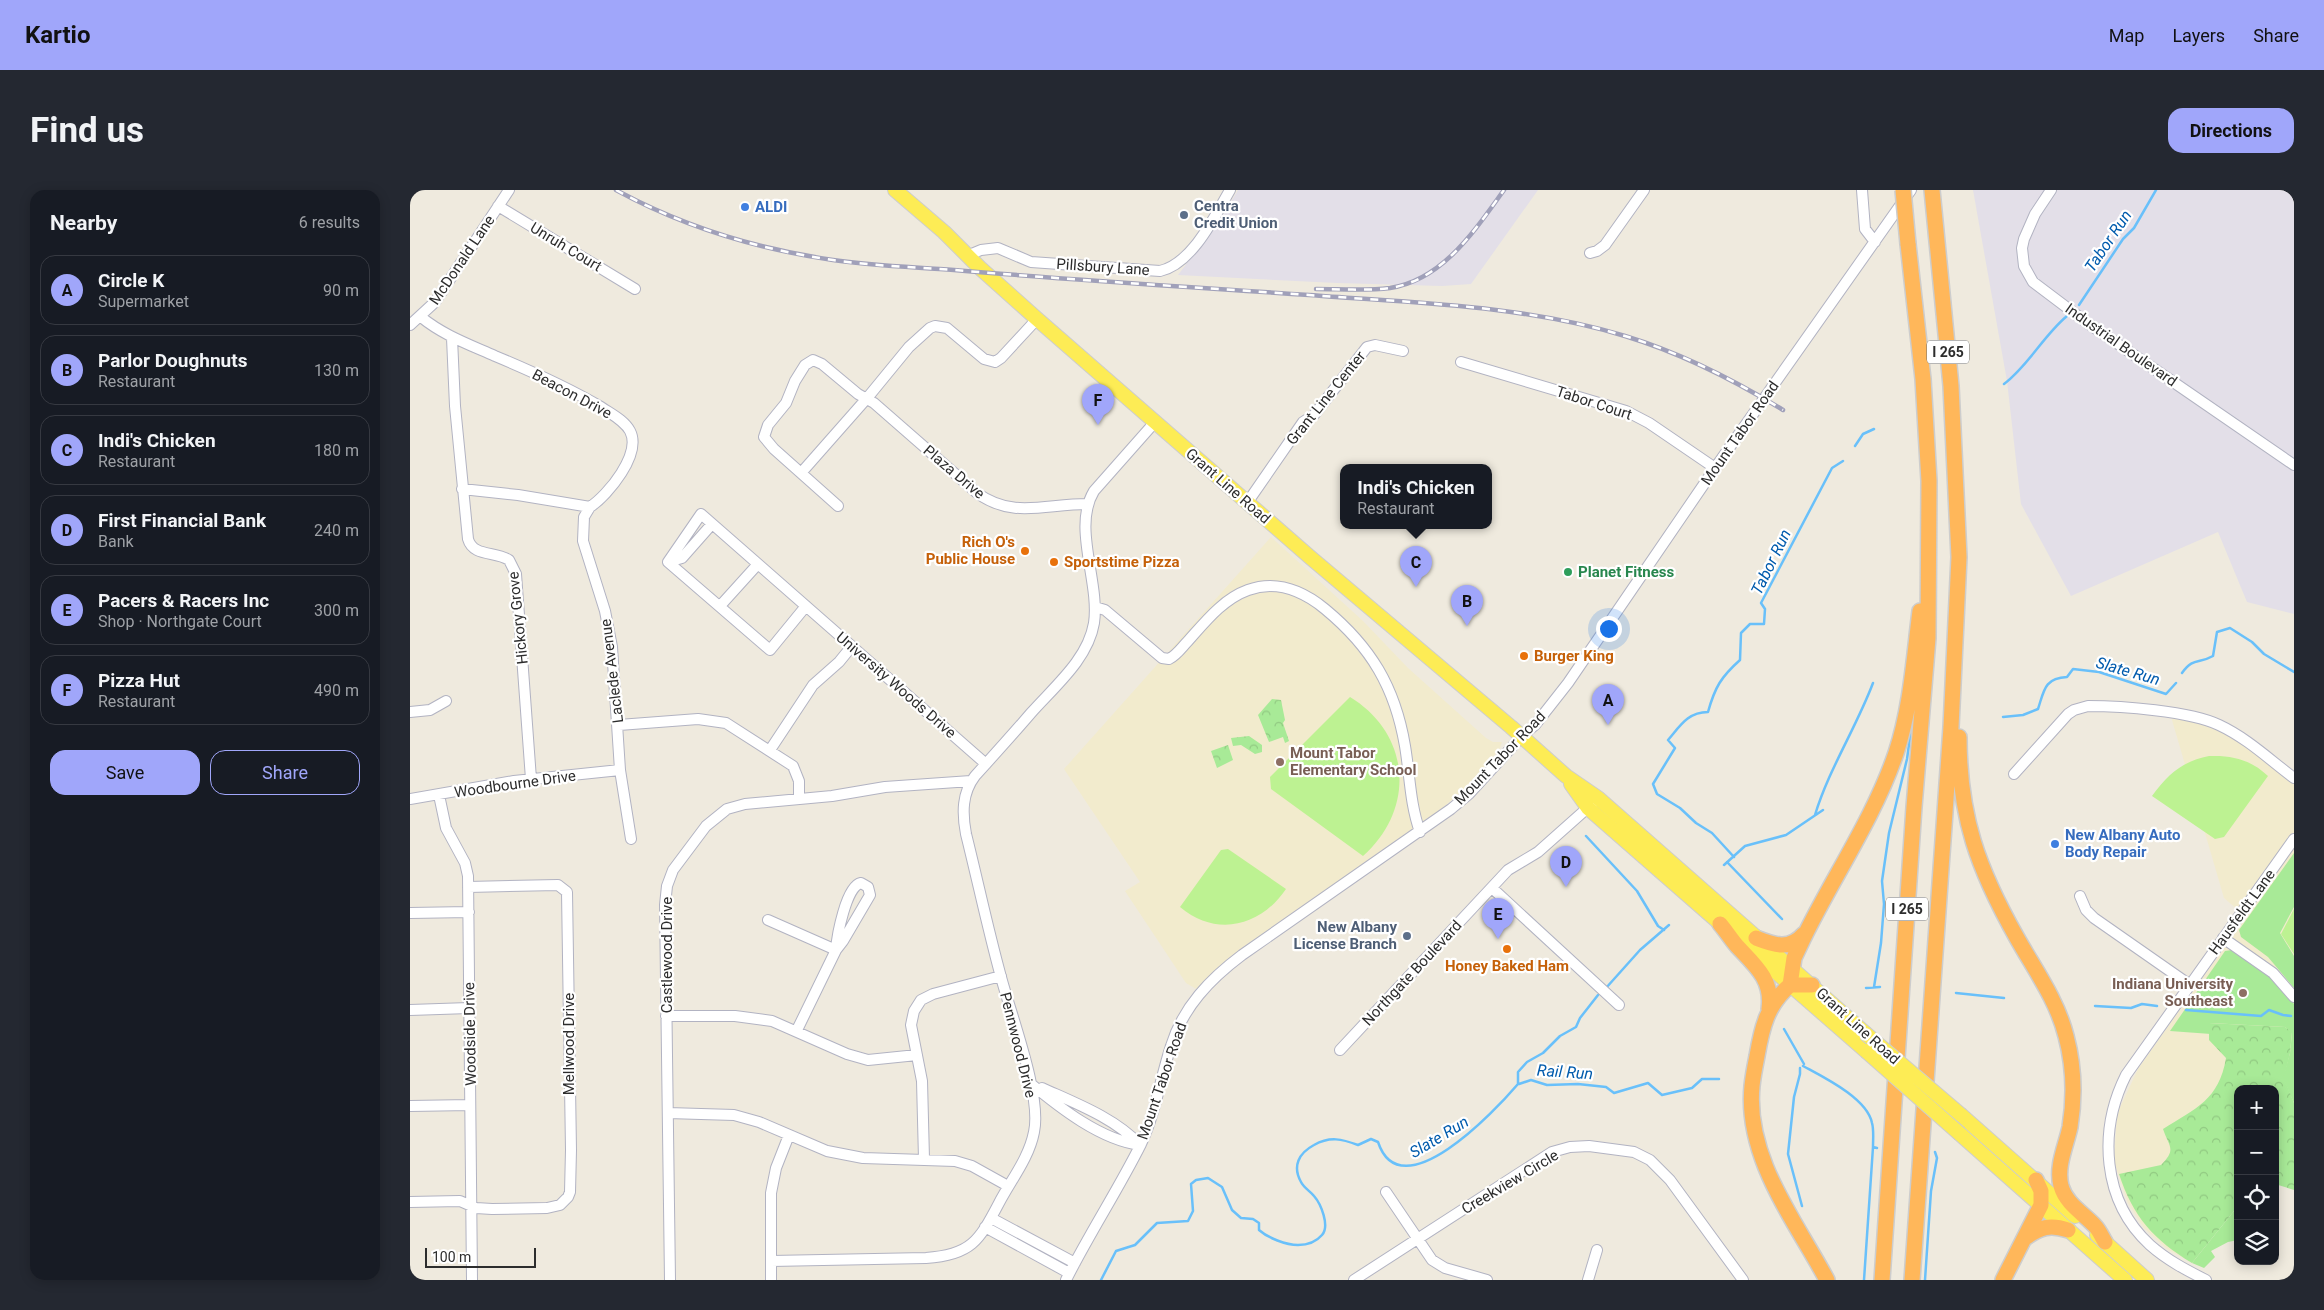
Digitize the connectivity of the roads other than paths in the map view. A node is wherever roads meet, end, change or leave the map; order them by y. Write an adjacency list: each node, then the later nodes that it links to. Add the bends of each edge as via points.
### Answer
1 (509, 190): 10 (street, McDonald Lane)
2 (894, 190): 13 (main road, Grant Line Road)
3 (1230, 190): 13 (street, Pillsbury Lane, via 1192,249 1168,270 1031,262 998,248)
4 (1644, 190): 12 (street, via 1605,245)
5 (1862, 190): 11 (street, via 1865,229)
6 (1903, 190): 31 (highway, I 265, bridge, via 1923,379)
7 (1911, 190): 11 (street, Mount Tabor Road)
8 (1932, 190): 36 (highway, I 265, via 1951,386 1959,557)
9 (2051, 190): 23 (street, Industrial Boulevard, via 2024,239 2024,266 2033,282)
10 (498, 206): 14 (street, Unruh Court); 15 (street, McDonald Lane, via 435,302)
11 (1875, 242): 24 (street, Mount Tabor Road)
12 (1590, 253)
13 (969, 255): 16 (main road, Grant Line Road)
14 (635, 289)
15 (421, 317): 17 (street, McDonald Lane); 18 (street, Beacon Drive)
16 (1037, 319): 21 (street, via 995,362 984,358 947,328 930,328 909,347); 22 (main road, Grant Line Road)
17 (410, 325)
18 (452, 338): 26 (street, Hickory Grove); 30 (street, Beacon Drive, via 550,380 627,426 633,444 630,456 607,493)
19 (1402, 350): 27 (street, Grant Line Center, via 1368,346 1314,415 1302,422)
20 (1461, 362): 24 (street, Tabor Court, via 1626,411)
21 (867, 399): 25 (street); 25 (street, Plaza Drive, via 817,360 810,360 805,365 786,403 764,433 766,441); 28 (street, Plaza Drive, via 994,504 1013,508)
22 (1155, 422): 27 (main road, Grant Line Road); 28 (street, via 1094,491)
23 (2294, 465)
24 (1715, 468): 41 (street, Mount Tabor Road, via 1568,683 1535,725)
25 (800, 473): 29 (street, Plaza Drive)
26 (462, 489): 30 (street); 47 (street, Hickory Grove, via 469,544 476,550 504,556 510,560 516,574)
27 (1247, 503): 41 (main road, Grant Line Road)
28 (1087, 504): 35 (street, via 1086,534)
29 (838, 506)
30 (590, 507): 40 (street, Laclede Avenue, via 584,517 583,541 608,624)
31 (1929, 537): 63 (highway, via 1906,711 1896,752 1881,791); 109 (highway, I 265, via 1928,638)
32 (758, 564): 33 (street); 33 (street, University Woods Drive, via 701,514 668,562); 34 (street, University Woods Drive)
33 (720, 606): 34 (street, University Woods Drive, via 770,650)
34 (806, 606): 37 (street, University Woods Drive)
35 (1095, 607): 43 (street, Pennwood Drive, via 1087,644 1072,668); 53 (street, via 1105,610 1162,658 1169,660 1222,606 1242,593 1272,587 1288,588 1306,595 1347,627 1371,655 1384,678 1401,728 1413,811)
36 (1956, 613): 87 (highway, via 1961,786 1970,833 1996,899 2051,997 2070,1055 2072,1110); 110 (highway, I 265, via 1950,746)
37 (852, 646): 42 (street, via 840,662 813,685); 43 (street, University Woods Drive)
38 (446, 701): 39 (street, via 434,708)
39 (410, 712)
40 (619, 725): 42 (street, via 712,720 732,726); 44 (street, Laclede Avenue)
41 (1522, 736): 52 (main road, Grant Line Road); 53 (street, Mount Tabor Road, via 1469,794)
42 (770, 750): 51 (street, via 793,766 799,781)
43 (986, 764): 48 (street, Pennwood Drive)
44 (620, 770): 47 (street, Woodbourne Drive); 54 (street, Laclede Avenue)
45 (2014, 774): 46 (street, via 2062,720 2074,710 2088,706 2190,716 2210,721 2238,735)
46 (2294, 778)
47 (531, 779): 49 (street, Woodbourne Drive)
48 (972, 781): 51 (street, Castlewood Drive, via 885,787); 67 (street, Pennwood Drive, via 964,800 964,826)
49 (439, 795): 50 (street, Woodbourne Drive); 56 (street, Woodside Drive, via 446,828 467,867)
50 (410, 799)
51 (800, 799): 76 (street, Castlewood Drive, via 745,804 727,809 706,826 673,870 665,905)
52 (1593, 803): 57 (street, Northgate Boulevard, via 1538,852 1508,870); 62 (main road, Grant Line Road); 64 (main road, Grant Line Road)
53 (1420, 832): 85 (street, Mount Tabor Road, via 1242,955 1206,987 1175,1033 1155,1110)
54 (631, 839)
55 (2294, 839): 65 (street, Hausfeldt Lane)
56 (468, 886): 59 (street, Woodside Drive); 92 (street, Mellwood Drive, via 558,885 567,892 571,1150 570,1192 560,1205 505,1210)
57 (1492, 888): 72 (street); 78 (street, Northgate Boulevard)
58 (2080, 896): 70 (street, via 2094,918)
59 (469, 912): 60 (street); 73 (street, Woodside Drive)
60 (410, 913)
61 (768, 920): 66 (street)
62 (1720, 924): 68 (main road, Grant Line Road); 74 (highway, via 1766,978 1771,997)
63 (1809, 927): 64 (highway, via 1797,942 1785,946); 68 (highway, via 1794,958)
64 (1756, 938): 68 (main road, Grant Line Road)
65 (2223, 938): 70 (street, Hausfeldt Lane); 71 (street, via 2273,973)
66 (836, 950): 66 (street, via 839,925 854,887 865,884 870,895); 77 (street)
67 (1001, 976): 79 (street, via 921,1000 912,1018); 80 (street, Pennwood Drive)
68 (1791, 978): 69 (highway); 74 (highway); 90 (main road, Grant Line Road, bridge, via 1866,1051 1960,1134)
69 (1812, 985): 90 (main road, Grant Line Road, bridge, via 1961,1115)
70 (2190, 985): 114 (street, Hausfeldt Lane, via 2142,1051 2120,1088 2108,1128 2108,1154 2116,1191 2140,1234 2168,1259)
71 (2294, 997)
72 (1619, 1005)
73 (469, 1008): 75 (street); 81 (street, Woodside Drive)
74 (1769, 1009): 108 (highway, via 1759,1042 1752,1088 1757,1138 1768,1173)
75 (410, 1010)
76 (666, 1016): 77 (street, via 750,1017); 83 (street, Castlewood Drive)
77 (797, 1030): 79 (street, via 861,1058 882,1060)
78 (1340, 1050)
79 (918, 1055): 86 (street)
80 (1030, 1083): 85 (street, via 1128,1132); 88 (street, Pennwood Drive, via 1034,1131 1026,1156)
81 (470, 1105): 82 (street); 92 (street, Woodside Drive)
82 (410, 1106)
83 (668, 1113): 84 (street, via 734,1115); 103 (street, Castlewood Drive)
84 (789, 1135): 86 (street, via 827,1151 863,1158); 99 (street, via 774,1176 770,1211)
85 (1140, 1145): 100 (street, Mount Tabor Road)
86 (924, 1159): 88 (street, via 972,1166)
87 (2060, 1171): 90 (highway); 97 (highway, via 2065,1196 2096,1227)
88 (1008, 1186): 93 (street, Pennwood Drive)
89 (1386, 1192): 96 (street)
90 (2039, 1193): 94 (main road, Grant Line Road); 95 (highway); 97 (main road, Grant Line Road)
91 (410, 1202): 92 (street, via 460,1201)
92 (472, 1206): 102 (street, Woodside Drive)
93 (988, 1222): 99 (street, Pennwood Drive, via 972,1244 944,1257); 100 (street)
94 (2068, 1230): 95 (highway, via 2045,1226); 112 (main road, Grant Line Road)
95 (2025, 1238): 111 (highway)
96 (1417, 1239): 101 (street, via 1428,1256 1438,1264); 105 (street, Creekview Circle); 107 (street, Creekview Circle, via 1552,1152 1580,1146 1617,1149 1643,1156 1664,1172)
97 (2105, 1242): 113 (main road, Grant Line Road)
98 (1597, 1250): 106 (street)
99 (771, 1260): 104 (street)
100 (1070, 1272)
101 (1481, 1279)
102 (472, 1280)
103 (670, 1280)
104 (771, 1280)
105 (1354, 1280)
106 (1588, 1280)
107 (1743, 1280)
108 (1827, 1280)
109 (1882, 1280)
110 (1912, 1280)
111 (2003, 1280)
112 (2125, 1280)
113 (2147, 1280)
114 (2206, 1280)

